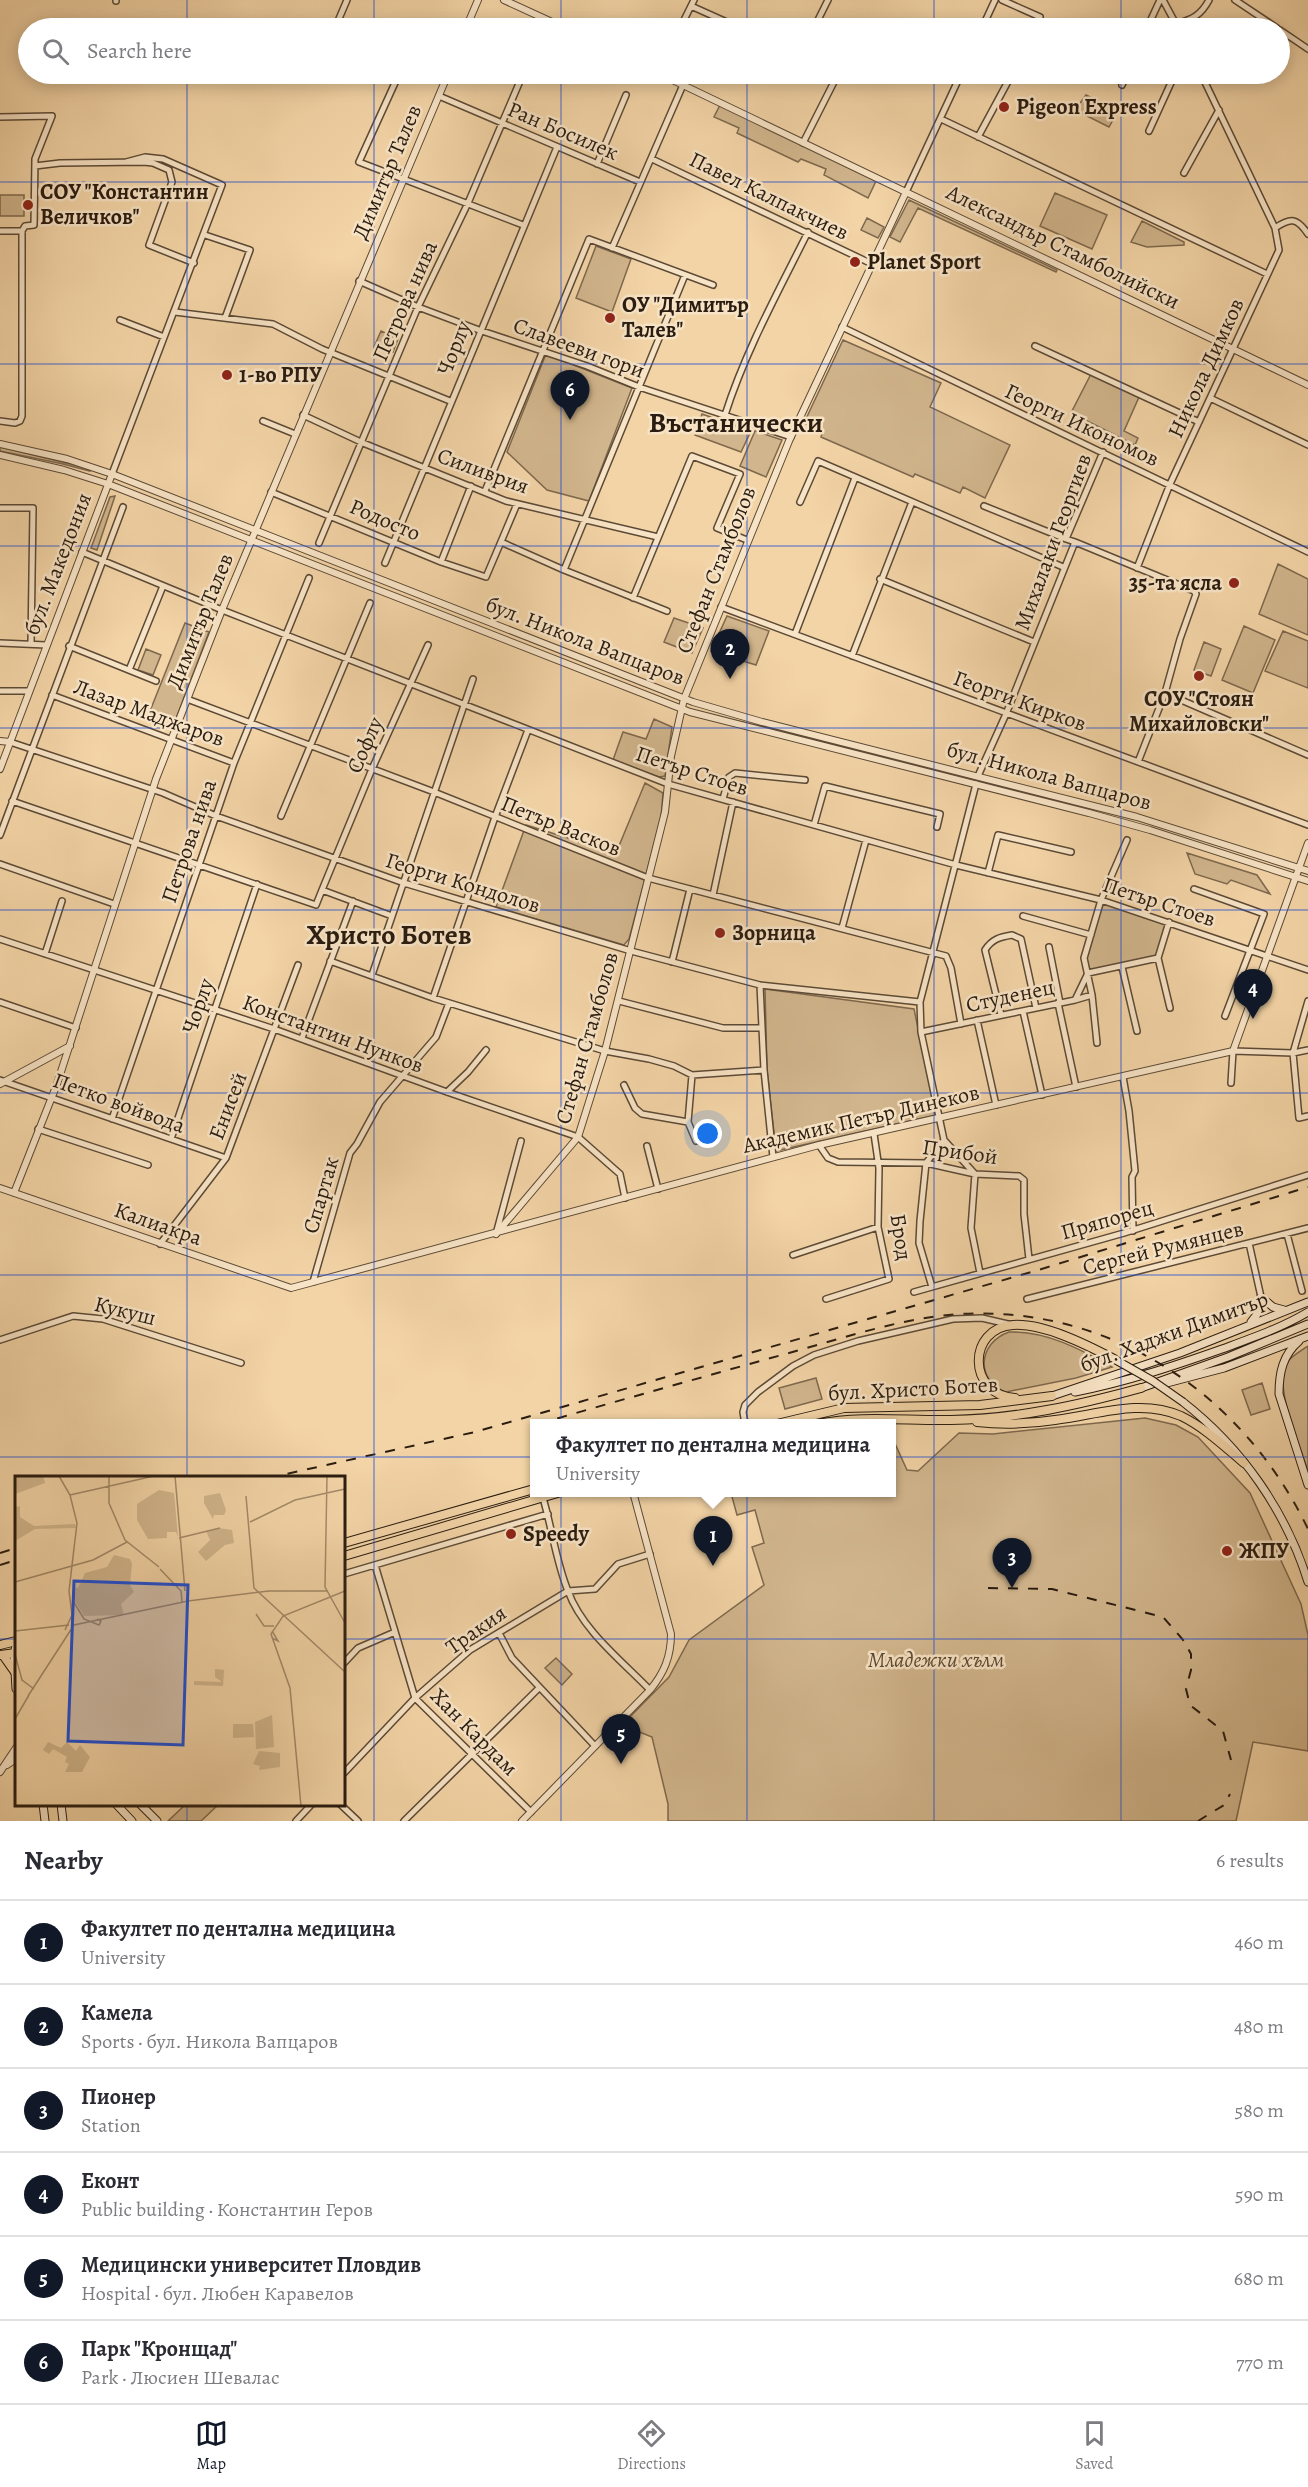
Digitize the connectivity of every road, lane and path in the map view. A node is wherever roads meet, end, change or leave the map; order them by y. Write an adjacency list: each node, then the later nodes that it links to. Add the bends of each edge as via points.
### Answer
1 (347, 0): 11 (street)
2 (478, 0): 12 (street)
3 (504, 0): 13 (street)
4 (828, 0): 16 (street)
5 (995, 0): 17 (street)
6 (1002, 0): 18 (street)
7 (1162, 0): 19 (street); 20 (street)
8 (1209, 0): 21 (street)
9 (1235, 0): 22 (street)
10 (692, 3): 14 (street); 15 (street)
11 (339, 18)
12 (470, 18)
13 (543, 18)
14 (685, 18)
15 (721, 18)
16 (819, 18)
17 (987, 18)
18 (1039, 18)
19 (1152, 18)
20 (1172, 18)
21 (1195, 18)
22 (1262, 18)
23 (1290, 37): 24 (street)
24 (1308, 49)
25 (394, 84): 49 (street, via 359,162)
26 (444, 84): 35 (street, Димитър Талев)
27 (519, 84): 39 (street, Петрова нива)
28 (833, 84): 42 (street)
29 (957, 84): 38 (street)
30 (1007, 84): 41 (street)
31 (1170, 84): 40 (street)
32 (1206, 84): 36 (street)
33 (683, 85): 42 (street, Александър Стамболийски); 44 (street)
34 (626, 95): 46 (street)
35 (439, 96): 39 (street, Ран Босилек); 49 (street, Димитър Талев)
36 (1219, 110): 48 (street); 54 (street)
37 (0, 117): 47 (street, via 52,116)
38 (941, 119): 41 (street); 51 (street)
39 (501, 123): 43 (street, Ран Босилек); 52 (street, Петрова нива)
40 (1149, 131)
41 (978, 137): 63 (street)
42 (803, 143): 51 (street, Александър Стамболийски)
43 (557, 147): 46 (street, Ран Босилек); 53 (street, Чорлу)
44 (652, 159): 50 (street); 57 (street, Павел Калпакчиев)
45 (126, 162): 47 (street); 59 (street, via 145,157 163,159 222,185); 61 (street, via 153,163 168,170 172,183 149,245)
46 (597, 164): 50 (street, Ран Босилек)
47 (35, 166): 56 (street, via 35,223 22,227)
48 (1184, 173)
49 (404, 180): 52 (street); 65 (street, Димитър Талев)
50 (640, 182): 60 (street)
51 (906, 192): 62 (street, Стефан Стамболов); 75 (street, Александър Стамболийски)
52 (468, 202): 53 (street); 67 (street, Петрова нива)
53 (524, 225): 72 (street, Чорлу)
54 (1275, 228): 58 (street, via 1295,219); 63 (street, Никола Димков, via 1279,250)
55 (0, 231): 56 (street)
56 (22, 231): 85 (street, via 22,416 15,423)
57 (808, 232): 62 (street, Павел Калпакчиев); 84 (street, via 772,302)
58 (1308, 234)
59 (205, 235): 61 (street); 69 (street, via 250,250)
60 (612, 248): 64 (street); 76 (street, via 589,239)
61 (194, 263): 68 (street)
62 (872, 264): 71 (street, Стефан Стамболов)
63 (1267, 274): 75 (street, Никола Димков)
64 (685, 275): 66 (street); 80 (street)
65 (359, 281): 67 (street, Славееви гори); 77 (street, Димитър Талев)
66 (713, 285)
67 (418, 307): 72 (street, Славееви гори); 78 (street, Петрова нива)
68 (175, 312): 69 (street); 73 (street)
69 (225, 318): 77 (street, via 273,324)
70 (120, 320): 73 (street)
71 (842, 327): 89 (street, Стефан Стамболов); 93 (street, Георги Икономов)
72 (479, 330): 76 (street, Славееви гори); 82 (street, Чорлу)
73 (164, 338): 96 (street)
74 (1035, 346): 87 (street)
75 (1233, 350): 79 (street, Александър Стамболийски); 81 (street, Никола Димков)
76 (544, 351): 80 (street, Славееви гори); 101 (street)
77 (330, 352): 78 (street); 83 (street, Димитър Талев)
78 (390, 376): 82 (street); 90 (street, Петрова нива)
79 (1308, 386)
80 (639, 387): 84 (street, Славееви гори); 110 (street)
81 (1210, 398): 87 (street, Никола Димков); 92 (street)
82 (450, 402): 95 (street, Чорлу)
83 (303, 415): 88 (street, Димитър Талев); 90 (street, Силиврия)
84 (725, 415): 89 (street, Славееви гори)
85 (0, 421)
86 (263, 421): 88 (street)
87 (1199, 422): 99 (street, Никола Димков)
88 (296, 434): 102 (street, Димитър Талев)
89 (791, 437): 114 (street, Стефан Стамболов)
90 (363, 443): 95 (street, Силиврия); 109 (street, Петрова нива)
91 (0, 444): 96 (street, бул. Никола Вапцаров)
92 (1308, 446)
93 (1103, 452): 99 (street, Георги Икономов); 113 (street, Михалаки Георгиев)
94 (0, 455): 98 (street, бул. Никола Вапцаров)
95 (424, 467): 100 (street, Силиврия); 116 (street, Чорлу)
96 (112, 474): 98 (street, бул. Македония); 111 (street, бул. Никола Вапцаров)
97 (855, 478): 103 (street, via 818,461); 104 (street); 136 (street)
98 (108, 484): 115 (street, бул. Никола Вапцаров); 120 (street, бул. Македония)
99 (1170, 484): 121 (street, Георги Икономов); 126 (street, Никола Димков)
100 (471, 486): 101 (street, Силиврия); 123 (street)
101 (484, 491): 105 (street, Силиврия)
102 (271, 492): 109 (street, Родосто); 111 (street, Димитър Талев)
103 (800, 502)
104 (912, 502): 125 (street); 129 (street)
105 (517, 504): 110 (street, Силиврия); 117 (street)
106 (984, 506): 113 (street)
107 (123, 507): 122 (street, бул. Македония)
108 (0, 508): 140 (street, via 33,508)
109 (331, 515): 116 (street, Родосто); 119 (street, Петрова нива)
110 (586, 519): 112 (street, Силиврия); 127 (street)
111 (256, 532): 115 (street, Димитър Талев); 155 (street, бул. Никола Вапцаров)
112 (658, 537): 114 (street, via 692,456 740,474 717,528); 131 (street)
113 (1066, 539): 118 (street, Михалаки Георгиев)
114 (747, 540): 133 (street, Стефан Стамболов)
115 (251, 542): 134 (street, Димитър Талев); 157 (street, бул. Никола Вапцаров)
116 (395, 542): 123 (street, Родосто); 124 (street, Чорлу)
117 (501, 542): 123 (street, Родосто, via 486,577); 127 (street)
118 (1075, 542): 125 (street, Михалаки Георгиев); 126 (street)
119 (319, 543)
120 (82, 552): 122 (street, Петър Стоев); 141 (street, бул. Македония)
121 (1308, 552)
122 (102, 561): 130 (street, Петър Стоев); 143 (street, бул. Македония)
123 (441, 561)
124 (385, 563)
125 (1063, 567): 138 (street, Михалаки Георгиев)
126 (1137, 568): 152 (street, via 1194,591)
127 (564, 570): 131 (street)
128 (309, 578): 137 (street, Петрова нива)
129 (880, 579): 138 (street); 144 (street)
130 (163, 586): 134 (street, Петър Стоев); 146 (street)
131 (633, 598): 135 (street)
132 (370, 603): 145 (street)
133 (721, 607): 136 (street, Георги Кирков); 155 (street, Стефан Стамболов)
134 (222, 610): 137 (street, Петър Стоев); 154 (street, Димитър Талев)
135 (667, 611)
136 (795, 634): 144 (street, Георги Кирков)
137 (287, 636): 145 (street, Петър Стоев); 159 (street, Петрова нива)
138 (1034, 642): 158 (street, Михалаки Георгиев)
139 (0, 643): 140 (street)
140 (31, 644): 141 (street)
141 (46, 645): 151 (street, бул. Македония)
142 (428, 645): 149 (street, Софлу)
143 (69, 646): 146 (street); 153 (street, бул. Македония)
144 (852, 656): 158 (street, Георги Кирков)
145 (347, 659): 149 (street, Петър Стоев); 164 (street)
146 (129, 670): 148 (street)
147 (473, 679): 156 (street)
148 (156, 681)
149 (411, 684): 156 (street, Петър Стоев); 172 (street, Софлу)
150 (0, 691): 151 (street)
151 (29, 691): 163 (street, бул. Македония)
152 (1165, 693): 167 (street); 169 (street)
153 (52, 695): 161 (street, Лазар Маджаров); 166 (street, бул. Македония)
154 (187, 699): 159 (street, Петър Васков); 161 (street, Димитър Талев)
155 (684, 699): 157 (street, Стефан Стамболов); 173 (street, бул. Никола Вапцаров)
156 (463, 704): 160 (street, Петър Стоев); 178 (street)
157 (681, 708): 175 (street, Стефан Стамболов); 176 (street, бул. Никола Вапцаров)
158 (1006, 714): 169 (street, Георги Кирков); 173 (street, Михалаки Георгиев)
159 (250, 723): 164 (street, Петър Васков); 170 (street, Петрова нива)
160 (528, 730): 175 (street, Петър Стоев); 184 (street)
161 (171, 740): 170 (street, Лазар Маджаров); 177 (street, Димитър Талев)
162 (0, 741): 163 (street)
163 (10, 742): 166 (street, Георги Кондолов); 168 (street, бул. Македония)
164 (310, 746): 172 (street, Петър Васков); 183 (street)
165 (0, 747): 168 (street)
166 (31, 749): 177 (street, Георги Кондолов); 180 (street, бул. Македония)
167 (1308, 755)
168 (5, 756): 171 (street, бул. Македония)
169 (1138, 762): 186 (street, Георги Кирков)
170 (234, 763): 182 (street, Петрова нива)
171 (0, 769)
172 (372, 769): 178 (street, Петър Васков); 194 (street, Софлу)
173 (978, 776): 198 (street, бул. Никола Вапцаров, via 1137,817)
174 (805, 780): 179 (street, via 735,773 729,777)
175 (668, 783): 179 (street, Петър Стоев); 202 (street, Стефан Стамболов, via 665,812)
176 (976, 784): 197 (street); 201 (street, бул. Никола Вапцаров, via 1142,827)
177 (152, 790): 182 (street, Георги Кондолов); 191 (street, Димитър Талев)
178 (434, 792): 184 (street, Петър Васков); 204 (street)
179 (723, 799): 181 (street, Петър Стоев)
180 (12, 801): 188 (street, бул. Македония); 191 (street)
181 (733, 802): 185 (street, Петър Стоев); 209 (street)
182 (216, 816): 194 (street, Георги Кондолов); 196 (street, Петрова нива)
183 (281, 816)
184 (495, 817): 202 (street, Петър Васков); 213 (street)
185 (814, 825): 187 (street, via 825,786 940,814); 189 (street, Петър Стоев)
186 (1308, 825)
187 (937, 827)
188 (0, 835)
189 (866, 840): 197 (street, Петър Стоев); 218 (street)
190 (1127, 840): 210 (street)
191 (134, 842): 196 (street); 214 (street, Димитър Талев)
192 (1308, 843): 198 (street)
193 (1071, 852): 200 (street, via 999,836)
194 (335, 859): 204 (street, Георги Кондолов); 208 (street, Софлу)
195 (0, 864): 214 (street)
196 (198, 865): 205 (street); 237 (street, Петрова нива)
197 (956, 865): 200 (street, Петър Стоев); 224 (street)
198 (1300, 868): 199 (street, бул. Никола Вапцаров); 201 (street)
199 (1308, 871)
200 (988, 873): 210 (street, Петър Стоев)
201 (1296, 877): 203 (street, бул. Никола Вапцаров); 226 (street)
202 (648, 878): 206 (street, Петър Васков); 223 (street, Стефан Стамболов)
203 (1308, 881)
204 (404, 883): 213 (street, Георги Кондолов); 215 (street)
205 (257, 884): 208 (street, Софлу, via 316,905); 249 (street, Чорлу)
206 (690, 889): 209 (street, Петър Васков); 229 (street)
207 (1194, 889): 222 (street, via 1264,914)
208 (322, 890): 212 (street)
209 (713, 895): 218 (street, Петър Васков)
210 (1101, 900): 217 (street, Петър Стоев); 219 (street)
211 (62, 901): 225 (street)
212 (353, 901): 215 (street); 228 (street)
213 (465, 903): 223 (street, Георги Кондолов); 239 (street)
214 (114, 904): 233 (street, Димитър Талев)
215 (392, 916): 235 (street)
216 (1023, 916): 219 (street)
217 (1169, 922): 222 (street, Петър Стоев); 227 (street)
218 (842, 928): 224 (street, Петър Васков)
219 (1091, 934): 234 (street, via 1084,958)
220 (0, 939): 225 (street, Константин Нунков)
221 (1048, 947): 246 (street)
222 (1252, 950): 226 (street, Петър Стоев); 252 (street)
223 (631, 951): 229 (street, Георги Кондолов); 241 (street, Стефан Стамболов)
224 (933, 952): 244 (street); 254 (street, via 946,956 951,968)
225 (45, 954): 233 (street, Константин Нунков)
226 (1268, 956): 232 (street, Петър Стоев); 266 (street)
227 (1158, 958): 231 (street); 248 (street)
228 (330, 961): 235 (street); 260 (street)
229 (672, 962): 236 (street, Георги Кондолов)
230 (298, 965): 257 (street, Енисей)
231 (1122, 966): 234 (street); 258 (street)
232 (1308, 970)
233 (94, 971): 237 (street, Константин Нунков); 255 (street, Димитър Талев)
234 (1088, 973): 238 (street); 240 (street, Студенец)
235 (372, 975): 239 (street)
236 (760, 985): 244 (street, Георги Кондолов); 256 (street)
237 (156, 990): 249 (street, Константин Нунков); 282 (street, Петрова нива)
238 (1092, 995): 240 (street); 261 (street)
239 (433, 998): 245 (street)
240 (1074, 1000): 246 (street, Студенец)
241 (619, 1001): 256 (street, via 723,1028); 265 (street, Стефан Стамболов)
242 (1308, 1001): 267 (street)
243 (0, 1002): 255 (street)
244 (920, 1002): 259 (street)
245 (449, 1003): 265 (street); 269 (street, Спартак, via 436,1037)
246 (1059, 1003): 247 (street, Студенец); 275 (street)
247 (1036, 1008): 250 (street, Студенец); 251 (street, via 1021,939 1012,935 997,938 985,950)
248 (1170, 1008)
249 (214, 1009): 257 (street, Константин Нунков); 287 (street, Чорлу)
250 (1023, 1011): 251 (street, Студенец); 277 (street)
251 (1001, 1015): 253 (street, Студенец)
252 (1225, 1016)
253 (977, 1020): 254 (street, Студенец); 279 (street)
254 (961, 1024): 259 (street, Студенец)
255 (76, 1028): 262 (street, Димитър Талев)
256 (762, 1028): 268 (street)
257 (274, 1029): 260 (street, Константин Нунков); 294 (street, Енисей)
258 (1137, 1031)
259 (921, 1032): 281 (street)
260 (302, 1038): 269 (street, Константин Нунков)
261 (1097, 1043)
262 (70, 1046): 272 (street); 278 (street, Димитър Талев)
263 (486, 1050): 276 (street)
264 (1308, 1050): 267 (street)
265 (605, 1051): 270 (street, via 649,1059); 286 (street, Стефан Стамболов)
266 (1233, 1051): 267 (street); 271 (street, Академик Петър Динеков); 273 (street)
267 (1293, 1053): 280 (street, via 1299,1118)
268 (764, 1070): 270 (street); 293 (street)
269 (401, 1075): 276 (street, Константин Нунков); 314 (street, Спартак, via 373,1112 350,1153)
270 (692, 1075): 283 (street)
271 (1123, 1077): 275 (street, Академик Петър Динеков); 306 (street, via 1135,1171)
272 (2, 1082): 278 (street, Петко войвода)
273 (1231, 1083)
274 (624, 1085): 283 (street, via 642,1114)
275 (1076, 1087): 277 (street, Академик Петър Динеков)
276 (447, 1092): 286 (street, Константин Нунков)
277 (1042, 1095): 279 (street, Академик Петър Динеков)
278 (53, 1097): 282 (street, Петко войвода); 284 (street, Димитър Талев)
279 (996, 1106): 281 (street, Академик Петър Динеков)
280 (1308, 1116)
281 (940, 1118): 285 (street, Академик Петър Динеков); 288 (street)
282 (112, 1119): 287 (street, Петко войвода)
283 (688, 1122): 290 (street)
284 (38, 1129): 297 (street); 302 (street, Димитър Талев)
285 (874, 1134): 291 (street, Академик Петър Динеков); 295 (street, Брод)
286 (578, 1137): 303 (street, Константин Нунков, via 620,1174); 307 (street, Стефан Стамболов)
287 (171, 1139): 294 (street, Петко войвода)
288 (944, 1140): 296 (street); 298 (street)
289 (521, 1141): 307 (street)
290 (696, 1141)
291 (819, 1145): 293 (street, Академик Петър Динеков); 295 (street, Прибой, via 828,1158 838,1161)
292 (646, 1146): 301 (street)
293 (773, 1157): 301 (street, Академик Петър Динеков)
294 (226, 1158): 310 (street, Енисей)
295 (878, 1161): 296 (street, Прибой); 304 (street, Брод)
296 (926, 1163): 298 (street, Прибой); 315 (street, via 919,1243)
297 (148, 1164)
298 (975, 1174): 312 (street, Прибой, via 1019,1176 1024,1180); 313 (street, via 971,1228)
299 (1308, 1175): 306 (street, Пряпорец)
300 (0, 1188): 302 (street, Калиакра)
301 (658, 1189): 303 (street, Академик Петър Динеков)
302 (14, 1193): 310 (street, Калиакра)
303 (625, 1198): 307 (street, Академик Петър Динеков)
304 (878, 1227): 311 (street); 320 (street, Брод, via 890,1279)
305 (1308, 1228): 308 (street, Сергей Румянцев)
306 (1132, 1231): 312 (street, Пряпорец)
307 (496, 1234): 314 (street, Академик Петър Динеков)
308 (1287, 1234): 309 (street, Сергей Румянцев); 317 (street)
309 (1249, 1243): 319 (street); 321 (street, Сергей Румянцев)
310 (160, 1244): 316 (street, Калиакра)
311 (793, 1255)
312 (1029, 1258): 313 (street, Пряпорец)
313 (980, 1273): 315 (street, Пряпорец)
314 (313, 1282): 316 (street, Академик Петър Динеков)
315 (932, 1287): 318 (street, Пряпорец)
316 (291, 1288)
317 (1302, 1291)
318 (914, 1292)
319 (1261, 1298): 323 (main road, via 1272,1307); 327 (main road, via 1257,1315)
320 (825, 1299)
321 (1027, 1299)
322 (1308, 1302): 323 (main road, бул. Хаджи Димитър)
323 (1288, 1309): 327 (main road, бул. Хаджи Димитър)
324 (1308, 1312): 333 (main road, via 1260,1335 1181,1364)
325 (1308, 1324): 332 (main road)
326 (1014, 1325): 330 (main road, via 1062,1336); 334 (main road, via 997,1330 987,1339 979,1355 979,1368 984,1381 997,1395); 335 (street, via 982,1318 953,1319 814,1355 758,1392 745,1405)
327 (1246, 1326): 333 (main road, бул. Хаджи Димитър)
328 (1306, 1337): 332 (main road, бул. Хаджи Димитър, via 1211,1372); 340 (main road, via 1285,1357 1279,1394)
329 (0, 1340): 331 (street, Кукуш, via 73,1316 103,1319)
330 (1114, 1359): 339 (main road, bridge, via 1183,1402 1213,1427)
331 (242, 1363)
332 (1141, 1388): 338 (main road, бул. Христо Ботев, via 1061,1407)
333 (1052, 1396): 334 (main road, бул. Христо Ботев)
334 (1031, 1399): 336 (main road, бул. Христо Ботев, via 980,1405 844,1408)
335 (744, 1419)
336 (798, 1419)
337 (896, 1420): 338 (main road, бул. Христо Ботев)
338 (952, 1420): 339 (main road, via 1016,1424 1131,1407 1156,1408 1187,1419)
339 (1244, 1463): 351 (main road, via 1277,1510)
340 (1308, 1485)
341 (530, 1491): 346 (main road)
342 (546, 1497): 344 (main road)
343 (634, 1497): 347 (street)
344 (543, 1498): 345 (street); 348 (main road)
345 (548, 1514): 349 (street); 352 (street)
346 (345, 1543)
347 (650, 1554): 352 (street, Тракия, via 618,1564 595,1589); 361 (street, via 671,1634 666,1665)
348 (345, 1556)
349 (375, 1565): 350 (street); 353 (street, Хан Кардам)
350 (345, 1574)
351 (1308, 1582)
352 (568, 1591): 354 (street, Тракия); 361 (street, via 593,1630)
353 (395, 1632): 358 (street, via 358,1647); 362 (street, Хан Кардам)
354 (499, 1633): 360 (street, via 512,1658); 362 (street, Тракия, via 470,1650)
355 (15, 1641): 356 (main road)
356 (0, 1645)
357 (2, 1655): 359 (main road)
358 (345, 1662)
359 (15, 1672)
360 (539, 1688): 363 (street); 365 (street)
361 (650, 1690): 363 (street)
362 (415, 1698): 365 (street, Хан Кардам); 369 (street, Тракия)
363 (595, 1746): 376 (street)
364 (15, 1750): 367 (street)
365 (471, 1753): 376 (street, Хан Кардам); 383 (street)
366 (15, 1760): 367 (street)
367 (6, 1766): 368 (street)
368 (0, 1772)
369 (345, 1772)
370 (44, 1806): 377 (main road)
371 (61, 1806): 378 (main road)
372 (118, 1806): 379 (main road)
373 (142, 1806): 380 (main road)
374 (310, 1806): 381 (street)
375 (342, 1806): 382 (street)
376 (531, 1812): 384 (street)
377 (45, 1821)
378 (63, 1821)
379 (132, 1821)
380 (157, 1821)
381 (296, 1821)
382 (358, 1821)
383 (404, 1821)
384 (522, 1821)

